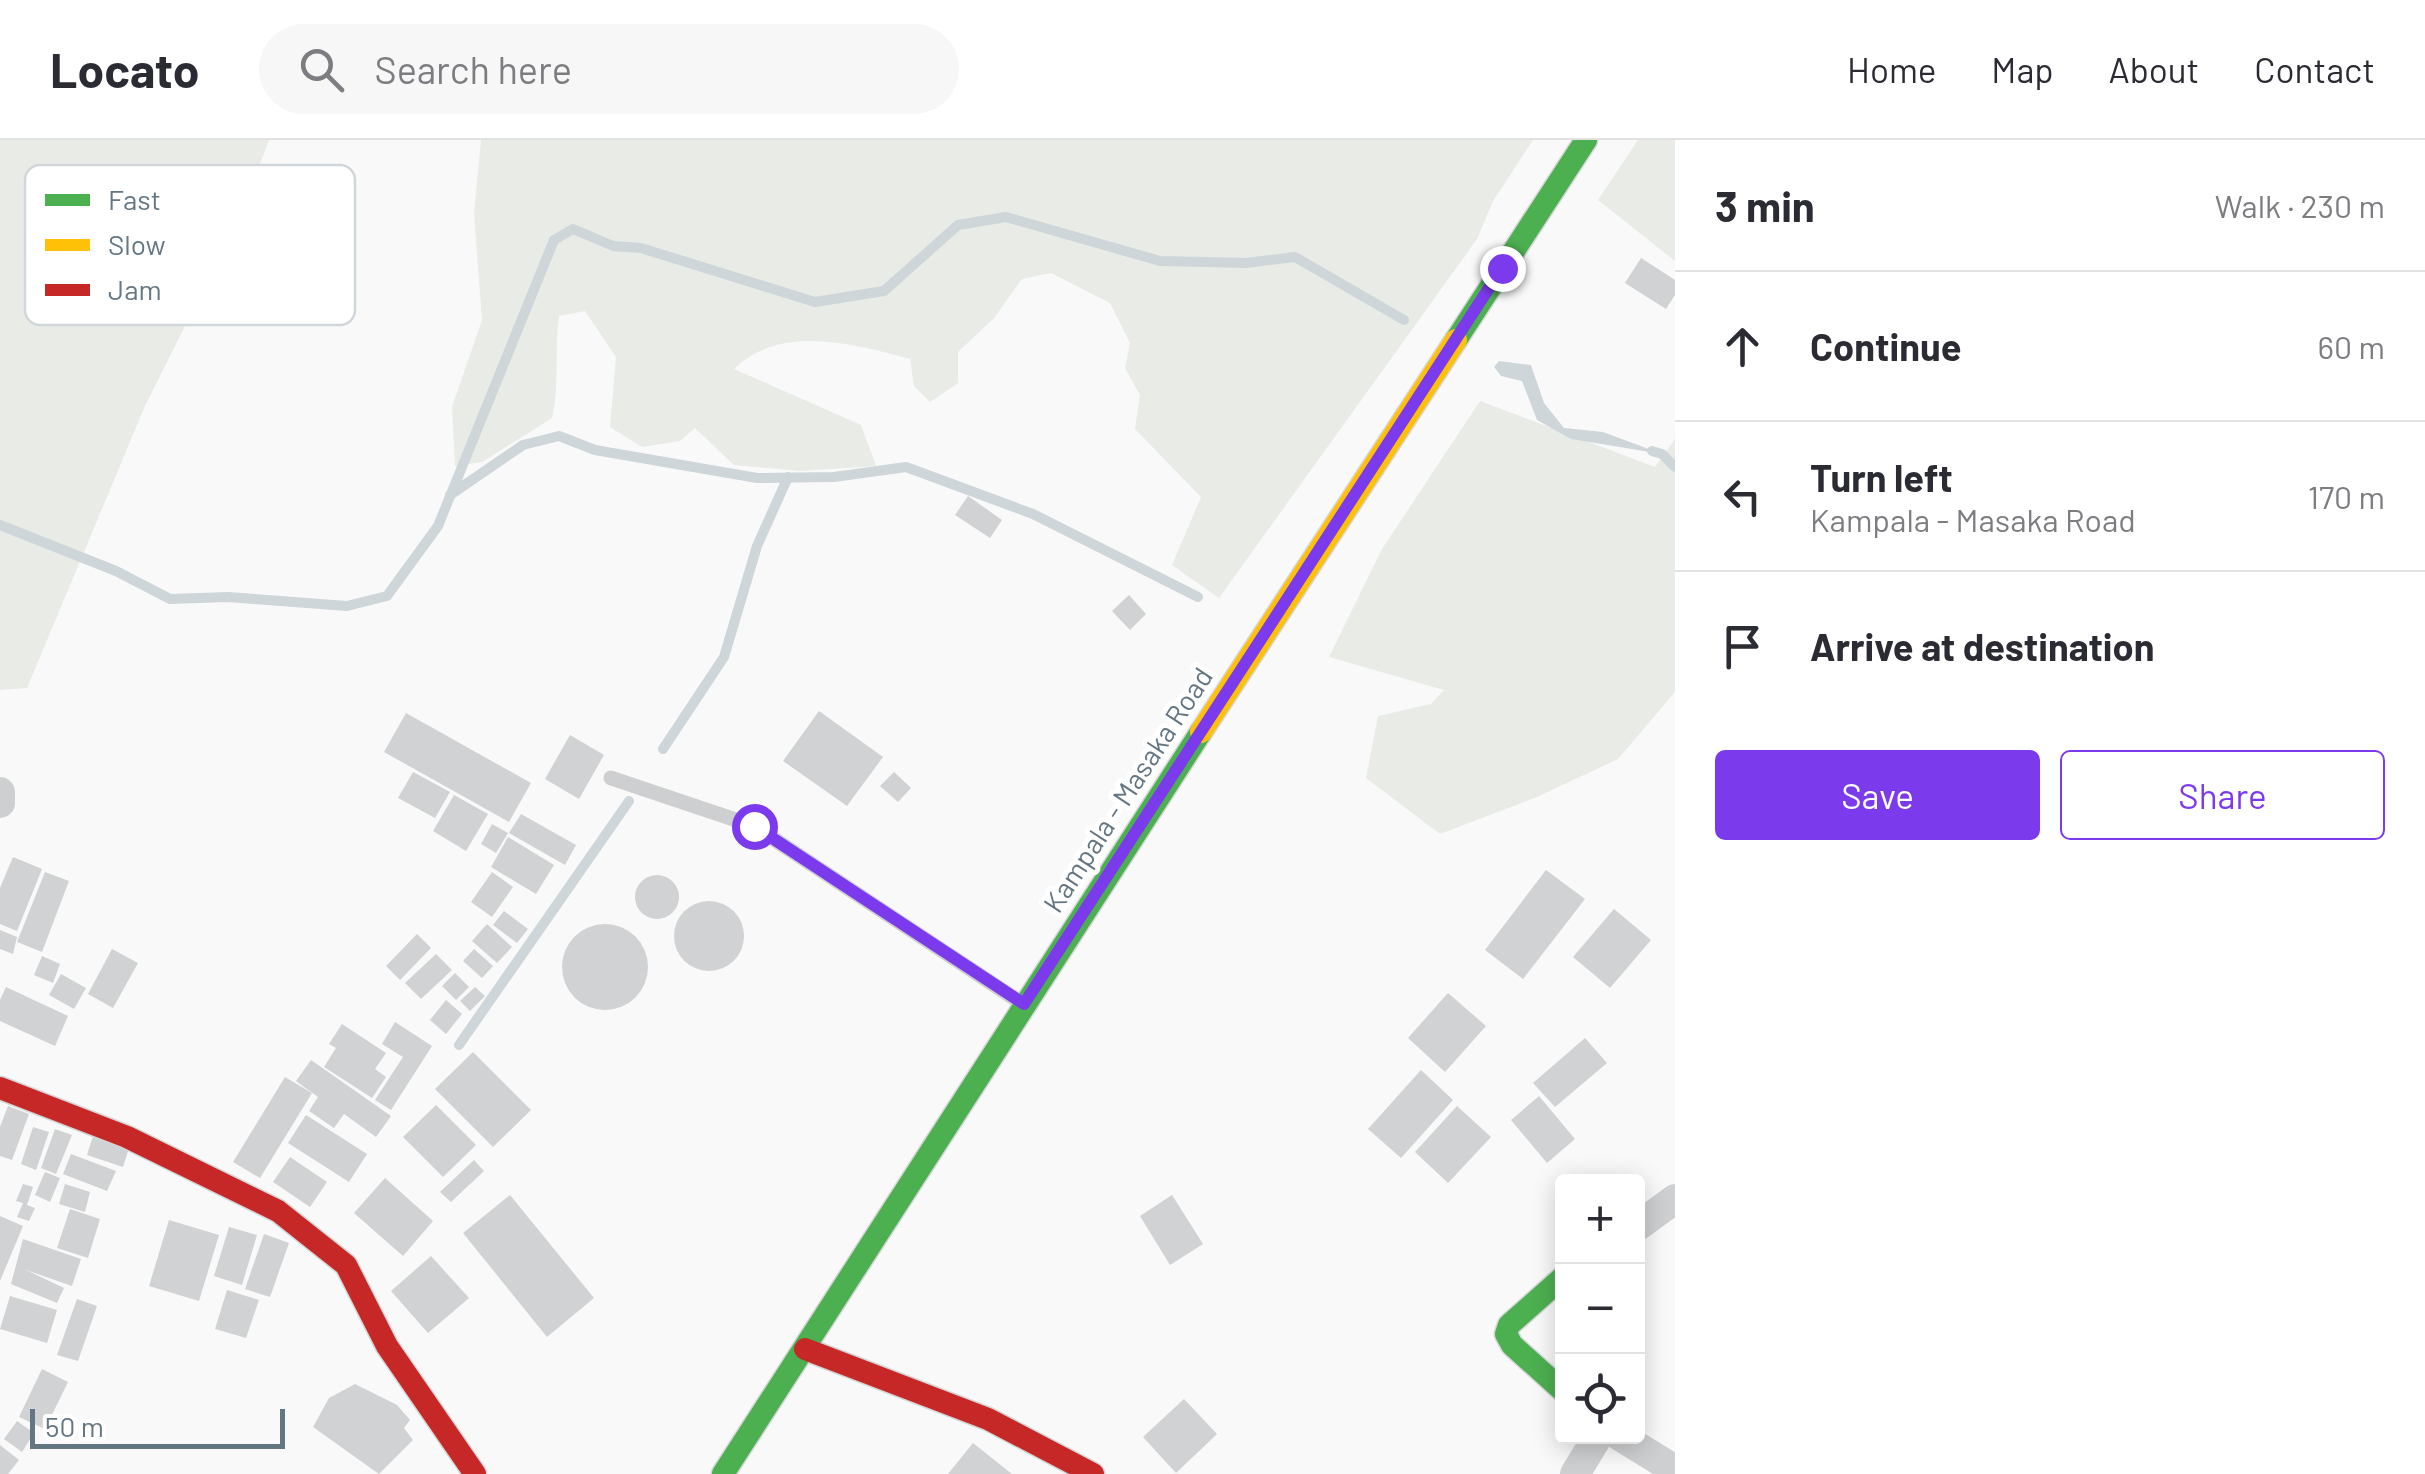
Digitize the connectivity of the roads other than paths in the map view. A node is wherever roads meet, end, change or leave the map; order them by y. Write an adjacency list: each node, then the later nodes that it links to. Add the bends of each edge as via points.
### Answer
1 (1586, 140): 5 (main road, Kampala - Masaka Road)
2 (611, 778): 5 (lane, via 754,826)
3 (0, 792): 4 (street)
4 (0, 803)
5 (1024, 1004): 10 (main road, Kampala - Masaka Road)
6 (0, 1088): 15 (main road, via 127,1137 278,1210 346,1266 387,1346)
7 (1675, 1198): 8 (street)
8 (1645, 1221)
9 (1555, 1284): 11 (main road, via 1506,1334)
10 (805, 1348): 16 (main road, Kampala - Masaka Road); 17 (main road, via 988,1419)
11 (1555, 1384)
12 (1593, 1444): 18 (street)
13 (1633, 1444): 14 (street)
14 (1675, 1470)
15 (475, 1474)
16 (723, 1474)
17 (1093, 1474)
18 (1574, 1474)

